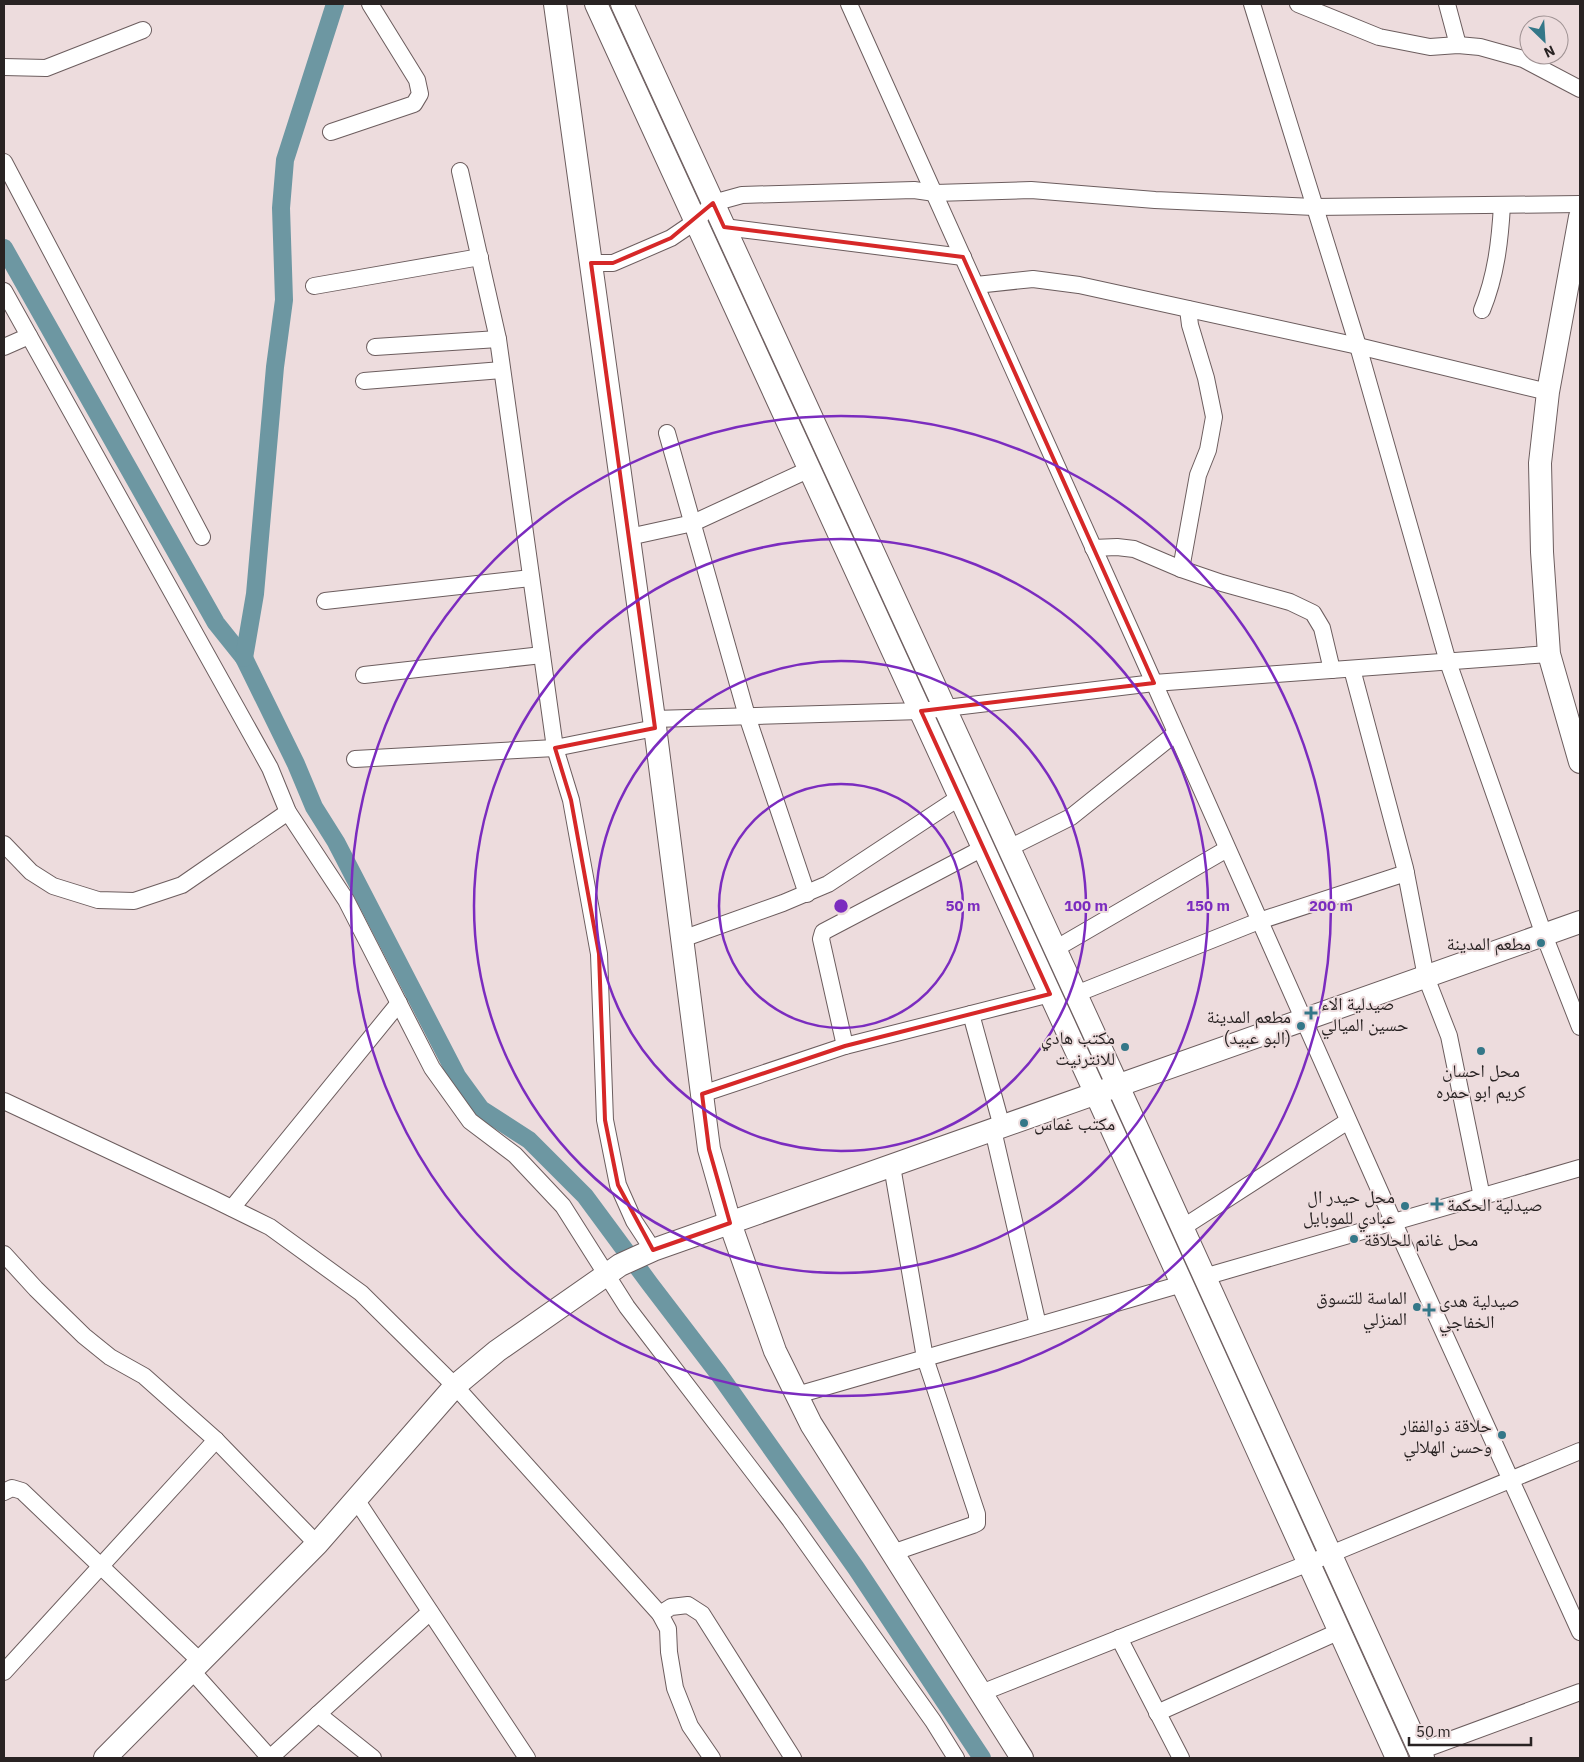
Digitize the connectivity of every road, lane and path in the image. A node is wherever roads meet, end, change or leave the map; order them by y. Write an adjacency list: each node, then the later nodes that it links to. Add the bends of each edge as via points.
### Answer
1 (370, 4): 13 (street, via 417,80 420,94 414,104)
2 (555, 4): 26 (street)
3 (596, 4): 22 (street)
4 (622, 4): 17 (street)
5 (849, 4): 16 (street)
6 (1252, 4): 20 (street)
7 (1298, 4): 10 (street, via 1379,36 1430,47)
8 (1447, 4): 10 (street)
9 (144, 30): 11 (street, via 46,68)
10 (1458, 45): 12 (street, via 1523,58)
11 (4, 67)
12 (1580, 89)
13 (331, 132)
14 (4, 162): 44 (street)
15 (460, 171): 24 (street)
16 (935, 194): 17 (street, via 914,190 742,195); 20 (street, via 1031,190 1155,200); 25 (street)
17 (713, 203): 22 (street); 23 (street)
18 (1580, 204): 19 (street)
19 (1502, 205): 20 (street); 31 (street, via 1499,249)
20 (1314, 207): 34 (street)
21 (1580, 217): 39 (street)
22 (696, 221): 26 (street, via 671,238 613,263); 41 (street)
23 (724, 227): 25 (street); 56 (street)
24 (480, 257): 28 (street); 33 (street)
25 (963, 257): 27 (street)
26 (591, 263): 43 (street)
27 (976, 285): 30 (street, via 1034,279 1079,285); 45 (street)
28 (314, 286)
29 (4, 291): 32 (street)
30 (1188, 309): 34 (street); 46 (street, via 1214,417 1208,450 1198,475)
31 (1482, 310)
32 (29, 336): 35 (street); 65 (street, via 270,768)
33 (498, 340): 36 (street); 37 (street)
34 (1358, 346): 39 (street); 51 (street)
35 (4, 347)
36 (375, 347)
37 (502, 370): 38 (street); 47 (street)
38 (364, 381)
39 (1548, 392): 49 (street, via 1540,463)
40 (666, 433): 42 (street)
41 (810, 469): 42 (street); 57 (street)
42 (693, 523): 43 (street); 58 (street)
43 (629, 537): 59 (street)
44 (202, 538)
45 (1094, 548): 46 (street, via 1134,549); 55 (street)
46 (1181, 569): 53 (street, via 1290,602 1313,613 1322,628)
47 (532, 578): 48 (street); 50 (street)
48 (325, 601)
49 (1549, 654): 51 (street); 63 (street)
50 (542, 655): 54 (street); 61 (street)
51 (1448, 662): 52 (street); 74 (street)
52 (1352, 668): 53 (street); 70 (street)
53 (1332, 670): 55 (street)
54 (364, 675)
55 (1154, 683): 56 (street); 60 (street)
56 (945, 708): 57 (street); 67 (street)
57 (921, 711): 58 (street); 64 (street)
58 (747, 716): 59 (street); 71 (street)
59 (655, 724): 61 (street); 75 (street)
60 (1176, 733): 67 (street, via 1071,817); 68 (street)
61 (555, 748): 62 (street); 98 (street, via 571,800 598,954 605,1120 618,1185 634,1221)
62 (355, 759)
63 (1580, 762)
64 (960, 797): 66 (street); 71 (street, via 828,884)
65 (288, 812): 69 (street, via 182,885 134,901 98,900 53,886); 80 (street, via 346,900)
66 (983, 848): 78 (street); 84 (street, via 823,932 821,938)
67 (1009, 848): 76 (street)
68 (1227, 849): 72 (street); 76 (street)
69 (8, 855)
70 (1406, 873): 72 (street); 77 (street)
71 (807, 894): 75 (street)
72 (1259, 921): 79 (street); 82 (street)
73 (1580, 922): 74 (street)
74 (1544, 935): 77 (street); 83 (street)
75 (682, 940): 86 (street)
76 (1055, 949): 79 (street)
77 (1426, 977): 82 (street); 93 (street, via 1449,1036)
78 (1050, 994): 81 (street); 87 (street)
79 (1076, 994): 85 (street)
80 (399, 1003): 94 (street); 100 (street, via 432,1068 470,1121 515,1155 562,1206)
81 (971, 1014): 84 (street); 90 (street)
82 (1303, 1020): 85 (street); 89 (street)
83 (1580, 1027)
84 (845, 1046): 86 (street)
85 (1118, 1086): 87 (street); 97 (street)
86 (702, 1094): 96 (street, via 709,1149)
87 (1096, 1094): 90 (street); 102 (street)
88 (4, 1101): 94 (street)
89 (1348, 1120): 95 (street); 97 (street)
90 (997, 1129): 91 (street); 103 (street)
91 (892, 1166): 96 (street); 104 (street)
92 (1580, 1168): 93 (street)
93 (1482, 1197): 95 (street)
94 (232, 1208): 105 (street, via 270,1227 361,1293)
95 (1394, 1223): 101 (street); 109 (street)
96 (730, 1224): 98 (street); 106 (street, via 775,1351)
97 (1182, 1228): 101 (street)
98 (653, 1250): 100 (street)
99 (4, 1254): 107 (street, via 84,1336 110,1357 144,1376)
100 (613, 1270): 105 (street, via 497,1351); 135 (street, via 627,1307 790,1520)
101 (1204, 1278): 114 (street)
102 (1182, 1284): 103 (street); 115 (street)
103 (1038, 1326): 104 (street)
104 (925, 1358): 106 (street); 113 (street, via 977,1522)
105 (455, 1386): 111 (street); 118 (street)
106 (797, 1395): 113 (street, via 811,1424)
107 (216, 1440): 112 (street); 116 (street)
108 (1580, 1451): 109 (street)
109 (1511, 1480): 114 (street); 120 (street)
110 (4, 1492): 116 (street, via 12,1488 22,1491)
111 (357, 1501): 112 (street); 117 (street)
112 (317, 1544): 122 (street)
113 (892, 1553): 125 (street)
114 (1331, 1554): 115 (street); 128 (street)
115 (1309, 1564): 119 (street); 121 (street)
116 (101, 1566): 122 (street); 123 (street)
117 (430, 1612): 127 (street); 132 (street)
118 (660, 1614): 133 (street, via 668,1630 675,1688 690,1726); 134 (street, via 671,1607 688,1605 702,1614)
119 (1340, 1631): 126 (street); 138 (street)
120 (1580, 1632)
121 (1119, 1638): 125 (street); 126 (street)
122 (196, 1667): 129 (street); 130 (street)
123 (4, 1672)
124 (1580, 1692): 128 (street)
125 (981, 1693): 136 (street)
126 (1157, 1713): 137 (street)
127 (318, 1714): 130 (street); 131 (street)
128 (1421, 1755)
129 (105, 1758)
130 (270, 1758)
131 (373, 1758)
132 (527, 1758)
133 (712, 1758)
134 (793, 1758)
135 (956, 1758)
136 (1022, 1758)
137 (1181, 1758)
138 (1397, 1758)

